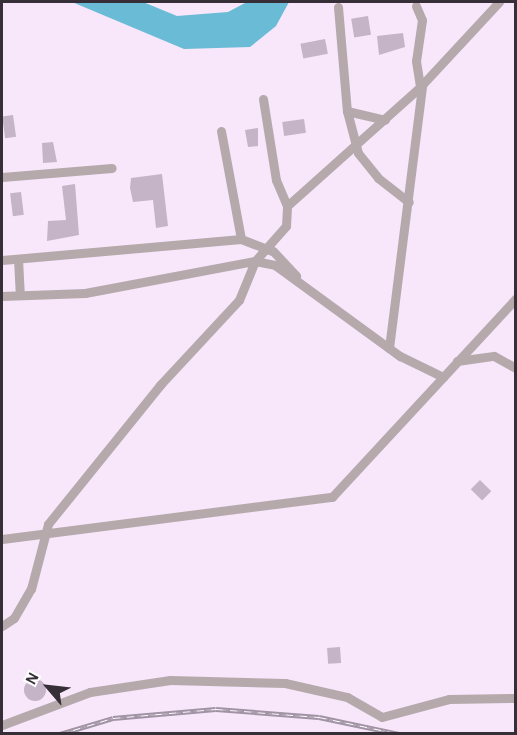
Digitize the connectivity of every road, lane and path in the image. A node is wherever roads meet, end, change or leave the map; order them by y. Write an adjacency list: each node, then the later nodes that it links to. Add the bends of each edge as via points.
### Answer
1 (499, 2): 4 (street)
2 (416, 6): 4 (street, via 422,20 416,61)
3 (338, 7): 7 (street)
4 (421, 86): 6 (street); 8 (street)
5 (263, 99): 15 (street, via 276,180)
6 (404, 102): 8 (street); 9 (street)
7 (347, 111): 9 (street); 11 (street)
8 (419, 113): 14 (street)
9 (385, 120): 11 (street)
10 (221, 131): 16 (street)
11 (357, 147): 14 (street, via 378,178); 15 (street)
12 (112, 168): 13 (street)
13 (2, 177)
14 (409, 202): 25 (street)
15 (286, 206): 17 (street, via 286,226)
16 (241, 239): 17 (street); 18 (street)
17 (268, 248): 20 (street); 21 (street)
18 (18, 259): 19 (street); 22 (street)
19 (2, 260)
20 (255, 261): 21 (street, via 274,265); 22 (street, via 86,293); 29 (street, via 239,300 160,385)
21 (298, 280): 25 (street)
22 (20, 293): 23 (street)
23 (2, 296)
24 (516, 298): 26 (street)
25 (389, 348): 28 (street)
26 (457, 361): 27 (street, via 494,356); 28 (street)
27 (516, 368)
28 (443, 377): 29 (street, via 332,497)
29 (41, 535): 30 (street); 31 (street, via 31,588 18,613)
30 (2, 539)
31 (2, 626)
32 (516, 698): 33 (street, via 439,701 382,717 347,697 285,683 170,680 90,692)
33 (2, 724)

